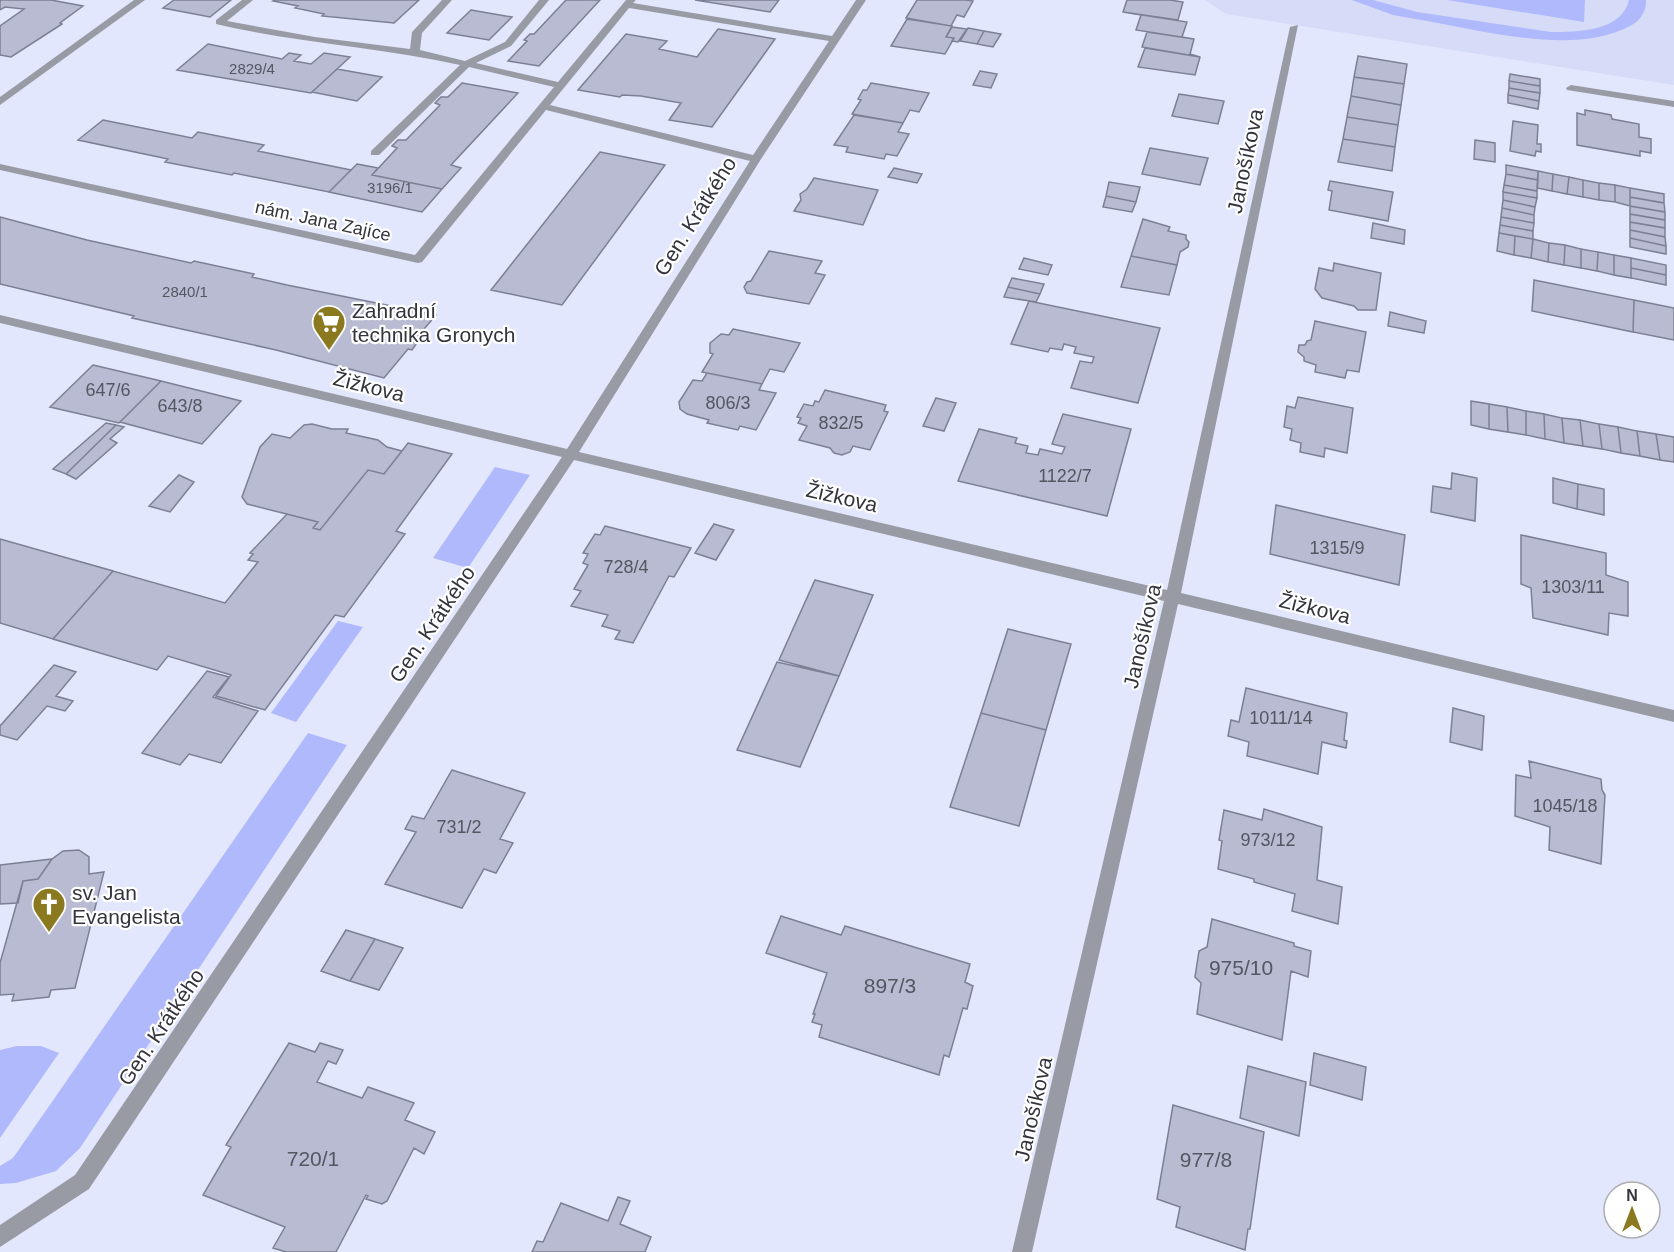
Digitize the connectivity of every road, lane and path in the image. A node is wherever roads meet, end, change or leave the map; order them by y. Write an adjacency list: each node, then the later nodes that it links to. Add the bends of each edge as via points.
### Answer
1 (140, 0): 13 (street)
2 (248, 0): 9 (street, via 219,22 315,40)
3 (447, 0): 9 (street, via 417,32)
4 (544, 0): 10 (street, via 508,44)
5 (861, 0): 8 (street, Gen. Krátkého)
6 (629, 3): 8 (street); 11 (street, nám. Jana Zajíce)
7 (1295, 27): 21 (street, Janošíkova)
8 (834, 39): 17 (street, Gen. Krátkého)
9 (415, 52): 10 (street)
10 (468, 63): 11 (street); 16 (street)
11 (562, 86): 15 (street, nám. Jana Zajíce)
12 (1571, 88): 14 (street)
13 (0, 102)
14 (1674, 104)
15 (544, 107): 17 (street); 18 (street, nám. Jana Zajíce, via 418,259)
16 (375, 153)
17 (756, 159): 20 (street, Gen. Krátkého)
18 (0, 167)
19 (0, 319): 20 (street, Žižkova)
20 (570, 456): 21 (street, Žižkova); 23 (street, Gen. Krátkého, via 82,1182)
21 (1173, 596): 22 (street, Žižkova); 24 (street, Janošíkova)
22 (1674, 716)
23 (0, 1237)
24 (1022, 1252)

